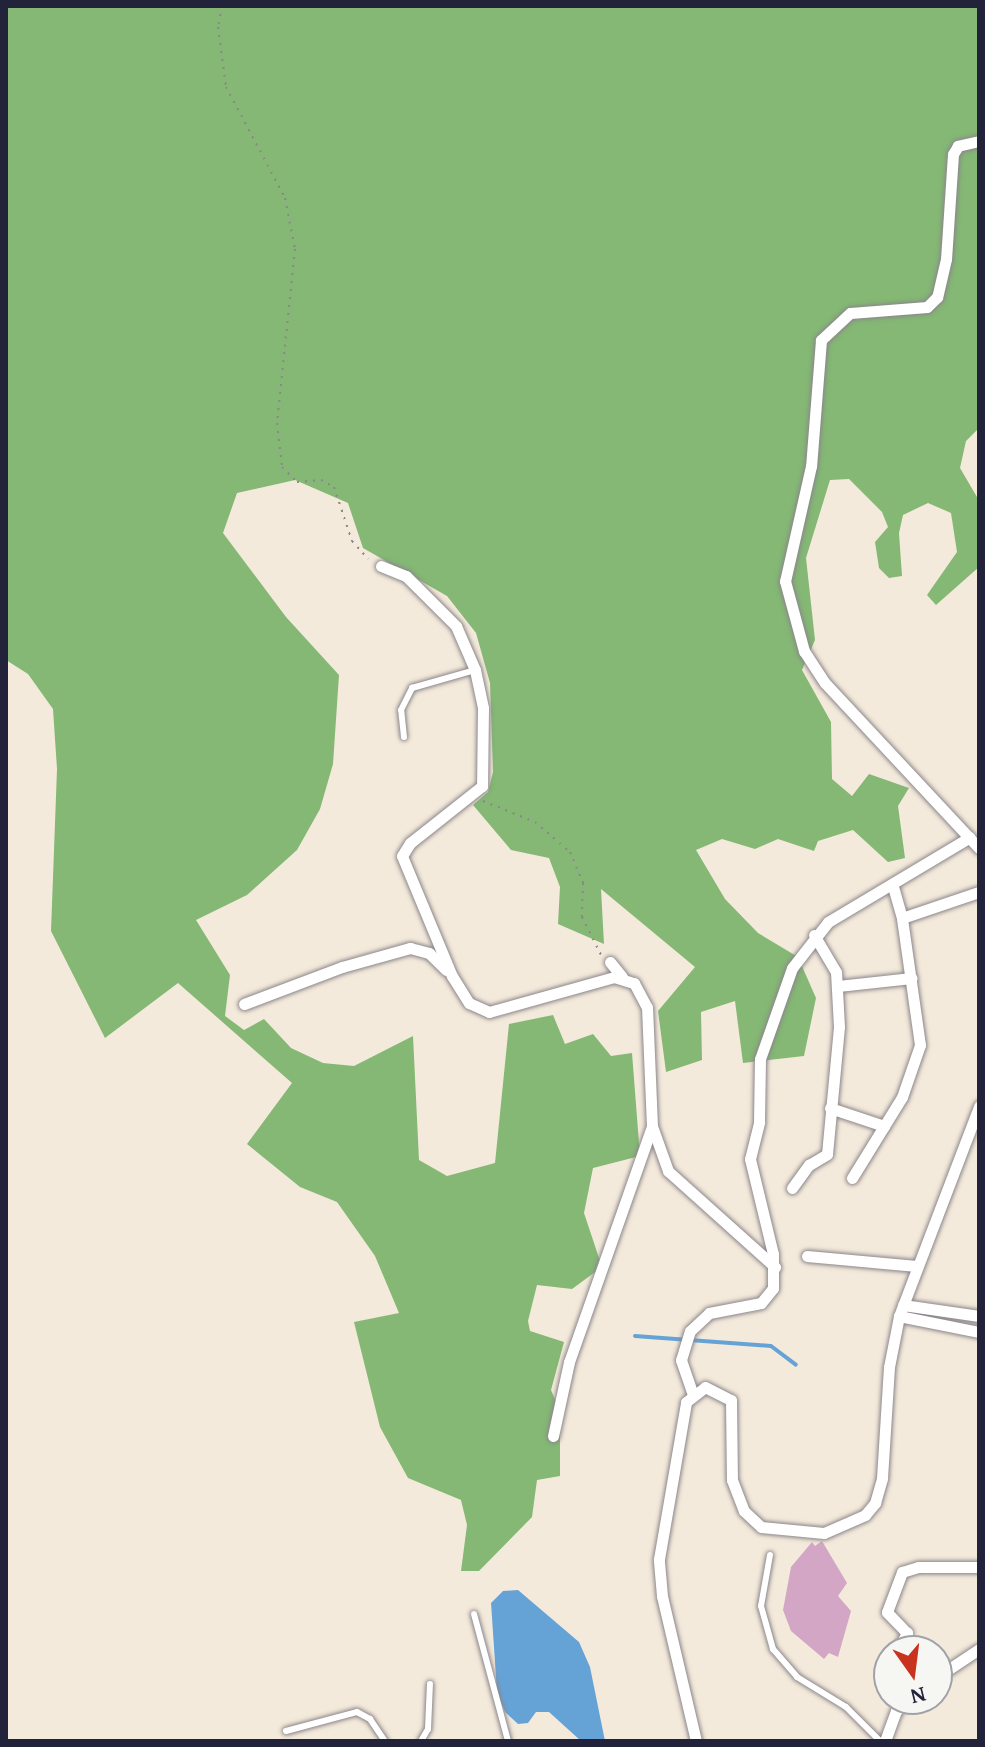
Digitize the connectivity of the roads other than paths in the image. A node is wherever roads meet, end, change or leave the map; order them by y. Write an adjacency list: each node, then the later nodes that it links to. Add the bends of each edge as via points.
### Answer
1 (979, 141): 5 (street, via 958,146 953,154 946,259 937,297 927,307 850,313 821,340 811,466 785,581 804,651 825,683)
2 (381, 566): 3 (street, via 406,576 445,610 465,640)
3 (475, 670): 4 (lane, via 412,688 401,710); 12 (street, via 484,780 475,796 415,838 402,856)
4 (404, 737)
5 (970, 837): 6 (street); 7 (street)
6 (979, 848)
7 (892, 884): 9 (street); 10 (street)
8 (979, 892): 9 (street)
9 (902, 918): 14 (street)
10 (814, 935): 15 (street, via 827,953); 25 (street, via 792,968 760,1059 760,1112 750,1168)
11 (610, 962): 13 (street)
12 (452, 976): 13 (street, via 469,1003 489,1012); 16 (street, via 429,953 410,948)
13 (622, 977): 19 (street, via 634,983 647,1007)
14 (912, 978): 15 (street); 20 (street, via 920,1045 902,1097)
15 (838, 986): 18 (street)
16 (244, 1004)
17 (979, 1106): 24 (street)
18 (830, 1108): 20 (street); 22 (street, via 827,1154 809,1165)
19 (652, 1126): 25 (street, via 668,1171 681,1186); 30 (street, via 569,1362)
20 (884, 1126): 21 (street)
21 (852, 1178)
22 (792, 1188)
23 (807, 1256): 24 (street)
24 (917, 1266): 26 (street)
25 (775, 1267): 29 (street, via 773,1288 761,1303 709,1313 690,1331 681,1360)
26 (901, 1311): 27 (street); 28 (street); 29 (street, via 889,1367 878,1496 865,1515 842,1529 778,1531 749,1517 731,1475 731,1400 712,1387)
27 (979, 1316)
28 (979, 1332)
29 (692, 1392): 43 (street, via 681,1416 668,1481 659,1559 662,1596)
30 (553, 1436)
31 (770, 1555): 44 (lane, via 761,1606 773,1649 797,1677 846,1707)
32 (979, 1567): 34 (street, via 902,1572 887,1612)
33 (474, 1614): 42 (lane)
34 (906, 1635)
35 (979, 1649): 36 (street)
36 (953, 1666)
37 (430, 1684): 41 (lane, via 431,1712)
38 (896, 1715): 44 (street)
39 (286, 1731): 40 (lane, via 357,1712 370,1719)
40 (385, 1741)
41 (421, 1741)
42 (508, 1741)
43 (696, 1741)
44 (882, 1741)

